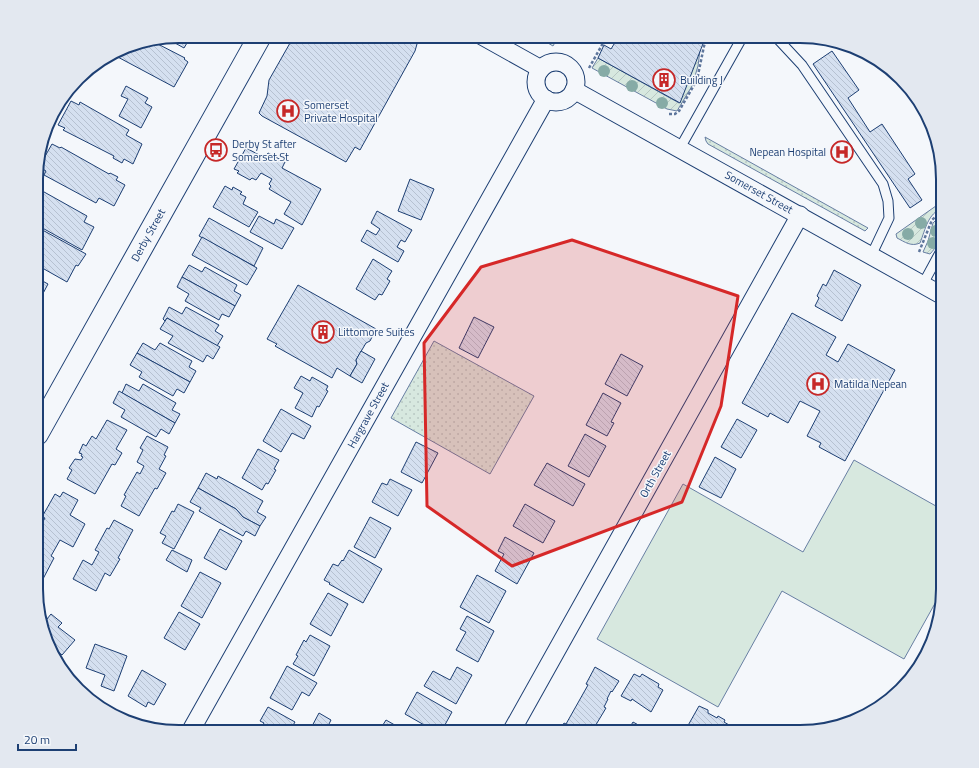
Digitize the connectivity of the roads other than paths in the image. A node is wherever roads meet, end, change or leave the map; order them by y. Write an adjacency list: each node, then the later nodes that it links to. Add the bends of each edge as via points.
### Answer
1 (256, 43): 12 (street, Derby Street)
2 (495, 43): 5 (street)
3 (740, 43): 8 (lane)
4 (782, 43): 10 (lane, via 802,65 883,184 890,218)
5 (541, 69): 6 (street, via 554,62 566,65 575,75); 7 (street, via 537,86)
6 (574, 90): 7 (street, via 561,101); 8 (street, Somerset Street)
7 (546, 99): 13 (street, Hargrave Street)
8 (680, 148): 9 (street, Somerset Street)
9 (800, 215): 10 (street, Somerset Street); 14 (street, Orth Street)
10 (872, 256): 11 (street, Somerset Street)
11 (936, 288)
12 (43, 423)
13 (194, 725)
14 (514, 725)

